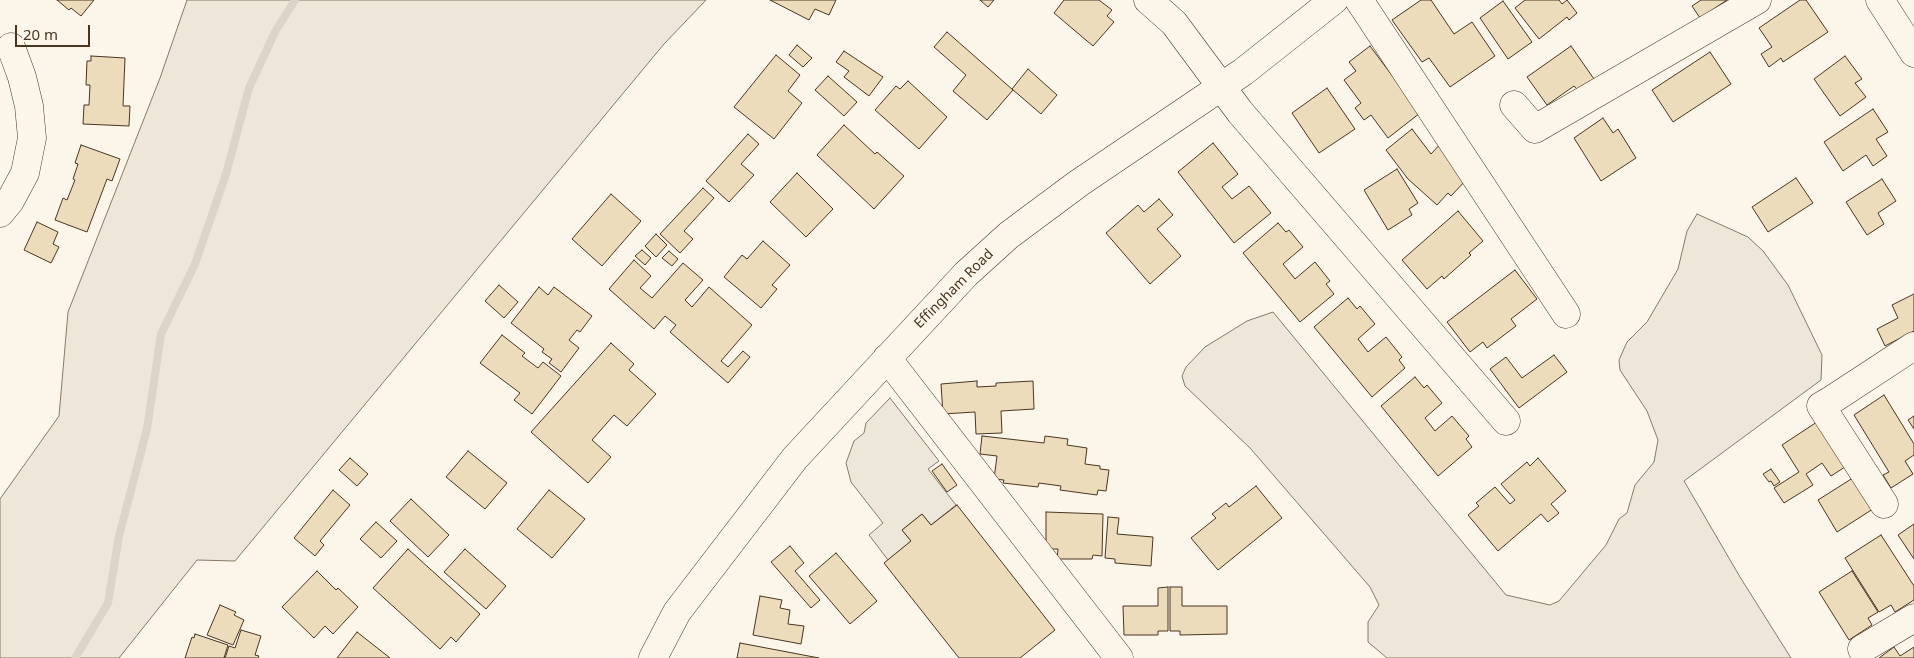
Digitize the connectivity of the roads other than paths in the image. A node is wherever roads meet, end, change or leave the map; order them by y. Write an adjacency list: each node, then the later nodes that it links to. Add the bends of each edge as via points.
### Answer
1 (1148, 0): 8 (street, via 1174,23)
2 (1334, 0): 8 (street, Effingham Road)
3 (1358, 0): 11 (street)
4 (1757, 0): 9 (street, via 1534,129)
5 (1880, 0): 7 (street)
6 (10, 47): 10 (street, via 22,77 32,138 25,173)
7 (1914, 53)
8 (1221, 86): 13 (street, Effingham Road, via 1009,234 966,274); 14 (street)
9 (1514, 105)
10 (0, 213)
11 (1566, 314)
12 (1914, 346): 15 (street, via 1821,406)
13 (887, 358): 18 (street, Effingham Road, via 789,465 677,612); 19 (street)
14 (1506, 421)
15 (1884, 504)
16 (1914, 618): 17 (street)
17 (1862, 649)
18 (653, 658)
19 (1119, 658)

